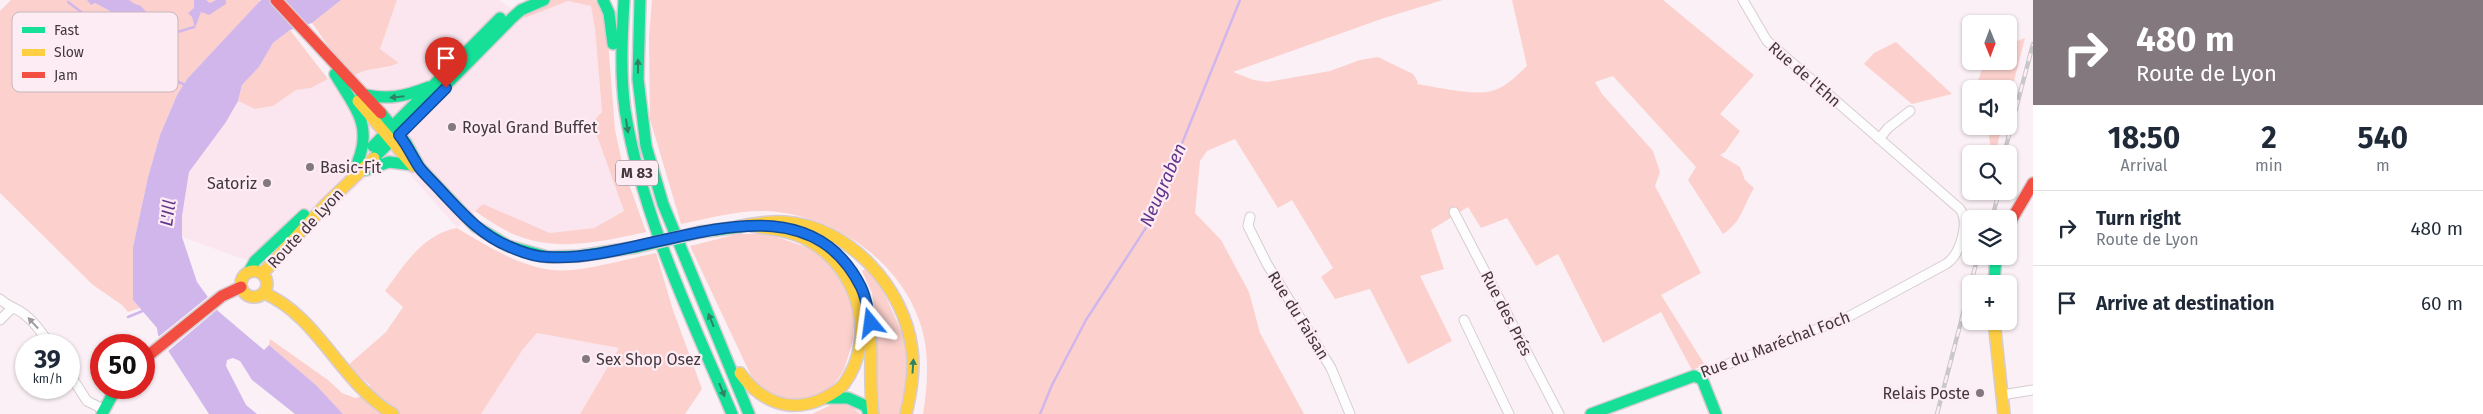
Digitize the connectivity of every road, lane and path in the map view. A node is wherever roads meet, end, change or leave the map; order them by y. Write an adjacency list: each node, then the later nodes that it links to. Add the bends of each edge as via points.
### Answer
1 (276, 0): 8 (main road)
2 (524, 0): 11 (main road, Route de Lyon, via 504,15)
3 (544, 0): 15 (main road, Route de Lyon, via 521,10 512,18)
4 (603, 0): 10 (main road, via 609,13 614,60)
5 (624, 0): 10 (main road, M 83)
6 (640, 0): 38 (main road, M 83, one-way to 6, via 663,204 646,146 638,79)
7 (1743, 0): 14 (street, Rue de l'Ehn, via 1766,41)
8 (308, 38): 9 (main road); 12 (main road)
9 (335, 74): 15 (main road); 16 (main road, via 363,118 366,136)
10 (622, 77): 48 (main road, M 83, one-way to 48, via 626,124 640,186)
11 (433, 85): 12 (main road, one-way to 12, via 402,97 379,98); 15 (main road, Route de Lyon)
12 (360, 93): 15 (main road)
13 (1910, 111): 14 (street)
14 (1879, 138): 25 (street, Rue de l'Ehn, via 1963,213 1964,222)
15 (395, 139): 16 (main road, Route de Lyon); 17 (main road); 19 (main road, Route de Lyon)
16 (358, 161): 26 (main road, Route de Lyon, via 255,261)
17 (417, 167): 19 (main road, via 391,161 379,163); 24 (main road, bridge, via 474,226 508,246 548,258 578,256)
18 (2033, 184): 20 (main road)
19 (346, 185): 27 (main road, Route de Lyon, via 289,242)
20 (2017, 211)
21 (1454, 212): 54 (street, Rue des Prés)
22 (1250, 217): 52 (street, Rue du Faisan, via 1248,226 1267,264 1331,368)
23 (752, 226): 24 (main road); 29 (main road, via 779,226 821,240 839,255); 43 (main road, via 810,241 828,253 852,285 862,324 860,347 843,385)
24 (732, 228): 51 (main road, one-way to 24, via 913,357 910,338 900,307 876,269 837,237 804,224 762,220)
25 (1953, 259): 39 (street, Rue du Maréchal Foch, via 1848,317)
26 (249, 272): 27 (main road); 28 (main road, via 243,276)
27 (263, 274): 30 (main road, via 267,281)
28 (241, 287): 30 (main road, via 249,296 257,297); 37 (main road, via 222,296)
29 (861, 288): 45 (main road, via 866,323); 50 (main road, via 871,323)
30 (264, 293): 47 (main road, via 274,295 290,308 357,387)
31 (0, 299): 32 (street)
32 (11, 309): 33 (street); 36 (street, one-way to 32, via 28,317)
33 (0, 320)
34 (1464, 320): 53 (street)
35 (1995, 330): 42 (main road)
36 (41, 334)
37 (155, 350)
38 (729, 365): 43 (main road, via 739,371 750,390 769,404 804,409); 49 (main road, M 83)
39 (1697, 376): 55 (main road, Rue du Maréchal Foch); 56 (main road, via 1704,383)
40 (80, 390): 46 (street, via 87,400)
41 (2033, 390): 42 (street)
42 (2002, 395): 57 (main road)
43 (828, 398): 45 (main road, via 851,398)
44 (110, 399): 46 (main road)
45 (865, 411)
46 (103, 412)
47 (392, 414)
48 (732, 414)
49 (749, 414)
50 (873, 414)
51 (906, 414)
52 (1350, 414)
53 (1509, 414)
54 (1559, 414)
55 (1591, 414)
56 (1716, 414)
57 (2004, 414)

